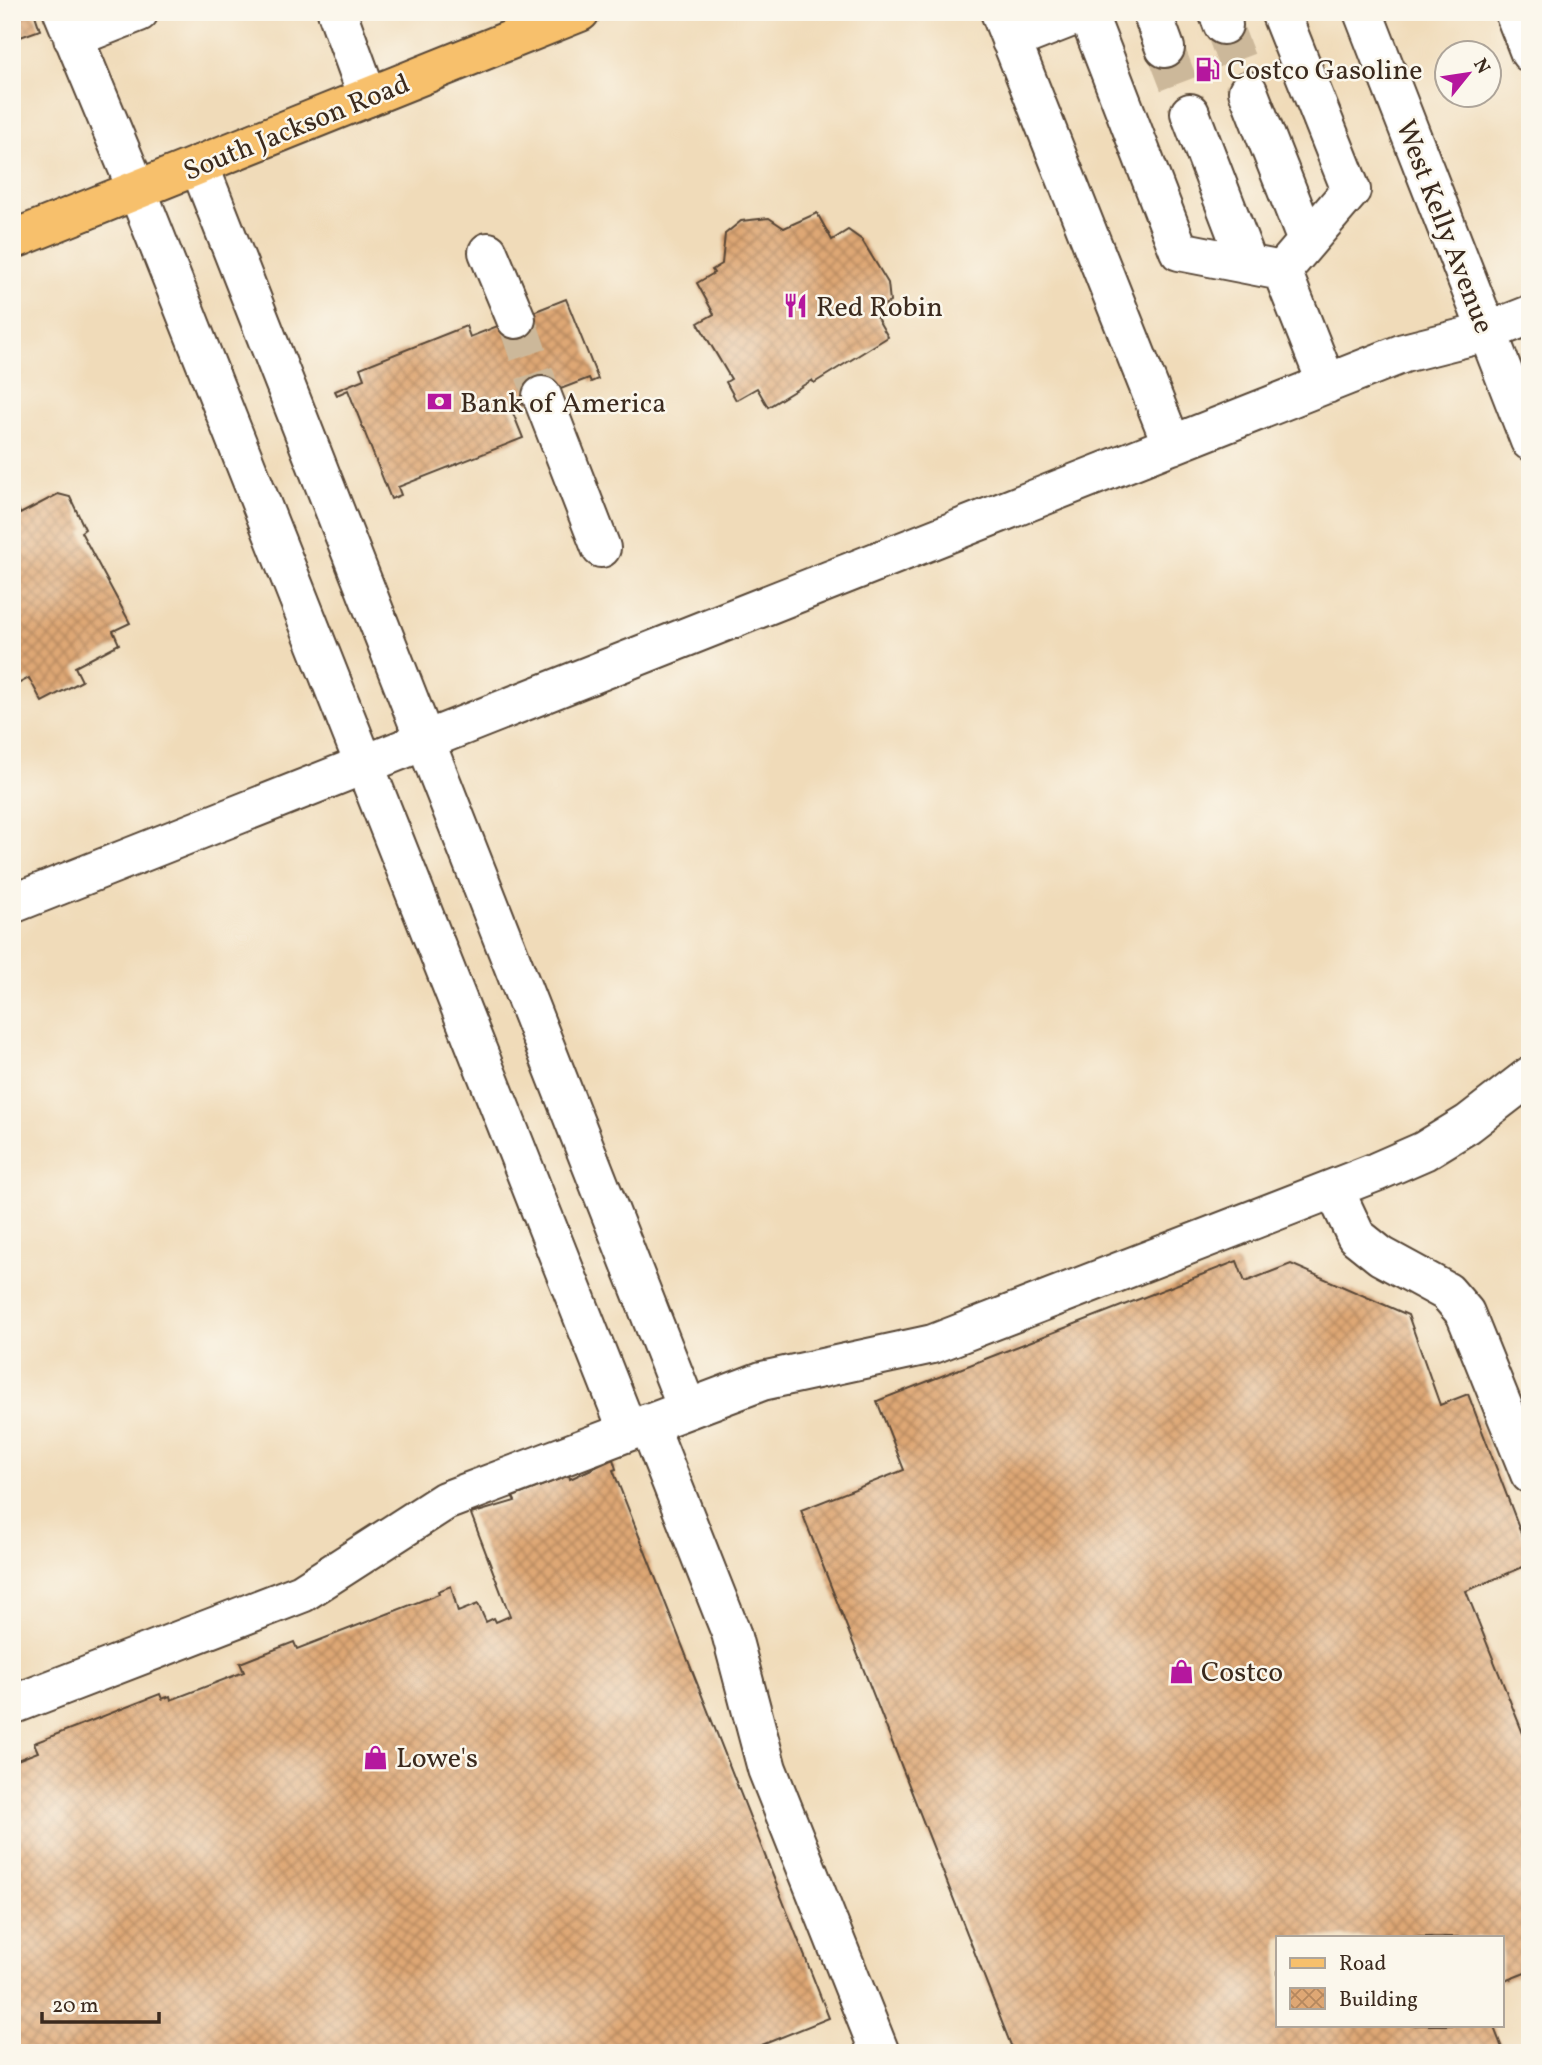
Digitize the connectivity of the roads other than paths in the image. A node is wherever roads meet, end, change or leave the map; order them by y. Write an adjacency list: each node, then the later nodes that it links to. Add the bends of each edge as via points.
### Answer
1 (139, 12): 9 (street)
2 (337, 12): 14 (street)
3 (580, 12): 14 (main road, South Jackson Road)
4 (1086, 12): 10 (street); 21 (street, via 1178,251)
5 (1152, 12): 11 (street)
6 (1280, 12): 19 (street, via 1351,190)
7 (1363, 12): 24 (street, West Kelly Avenue)
8 (1514, 12): 12 (street)
9 (68, 25): 17 (street)
10 (1006, 27): 28 (street)
11 (1165, 48)
12 (1530, 53)
13 (1248, 91): 19 (street)
14 (368, 97): 16 (main road, South Jackson Road)
15 (1190, 113): 21 (street)
16 (199, 165): 17 (main road, South Jackson Road); 30 (street)
17 (137, 190): 18 (main road, South Jackson Road); 31 (street)
18 (12, 240)
19 (1307, 241): 21 (street)
20 (488, 252): 23 (street)
21 (1265, 267): 25 (street)
22 (1530, 315): 24 (street)
23 (516, 319)
24 (1487, 332): 25 (street, via 1404,353); 27 (street, West Kelly Avenue)
25 (1327, 384): 28 (street)
26 (542, 396): 29 (street)
27 (1530, 441)
28 (1172, 445): 30 (street)
29 (601, 548)
30 (426, 740): 31 (street); 35 (street)
31 (363, 765): 32 (street); 36 (street)
32 (12, 904)
33 (1530, 1076): 34 (street, via 1424,1151)
34 (1334, 1189): 35 (street, via 933,1344 762,1381); 37 (street, via 1356,1236 1381,1256 1447,1292 1465,1313)
35 (687, 1408): 36 (street)
36 (638, 1427): 38 (street, via 445,1501 302,1592); 39 (street, via 731,1633 767,1769)
37 (1530, 1474)
38 (12, 1705)
39 (880, 2053)

